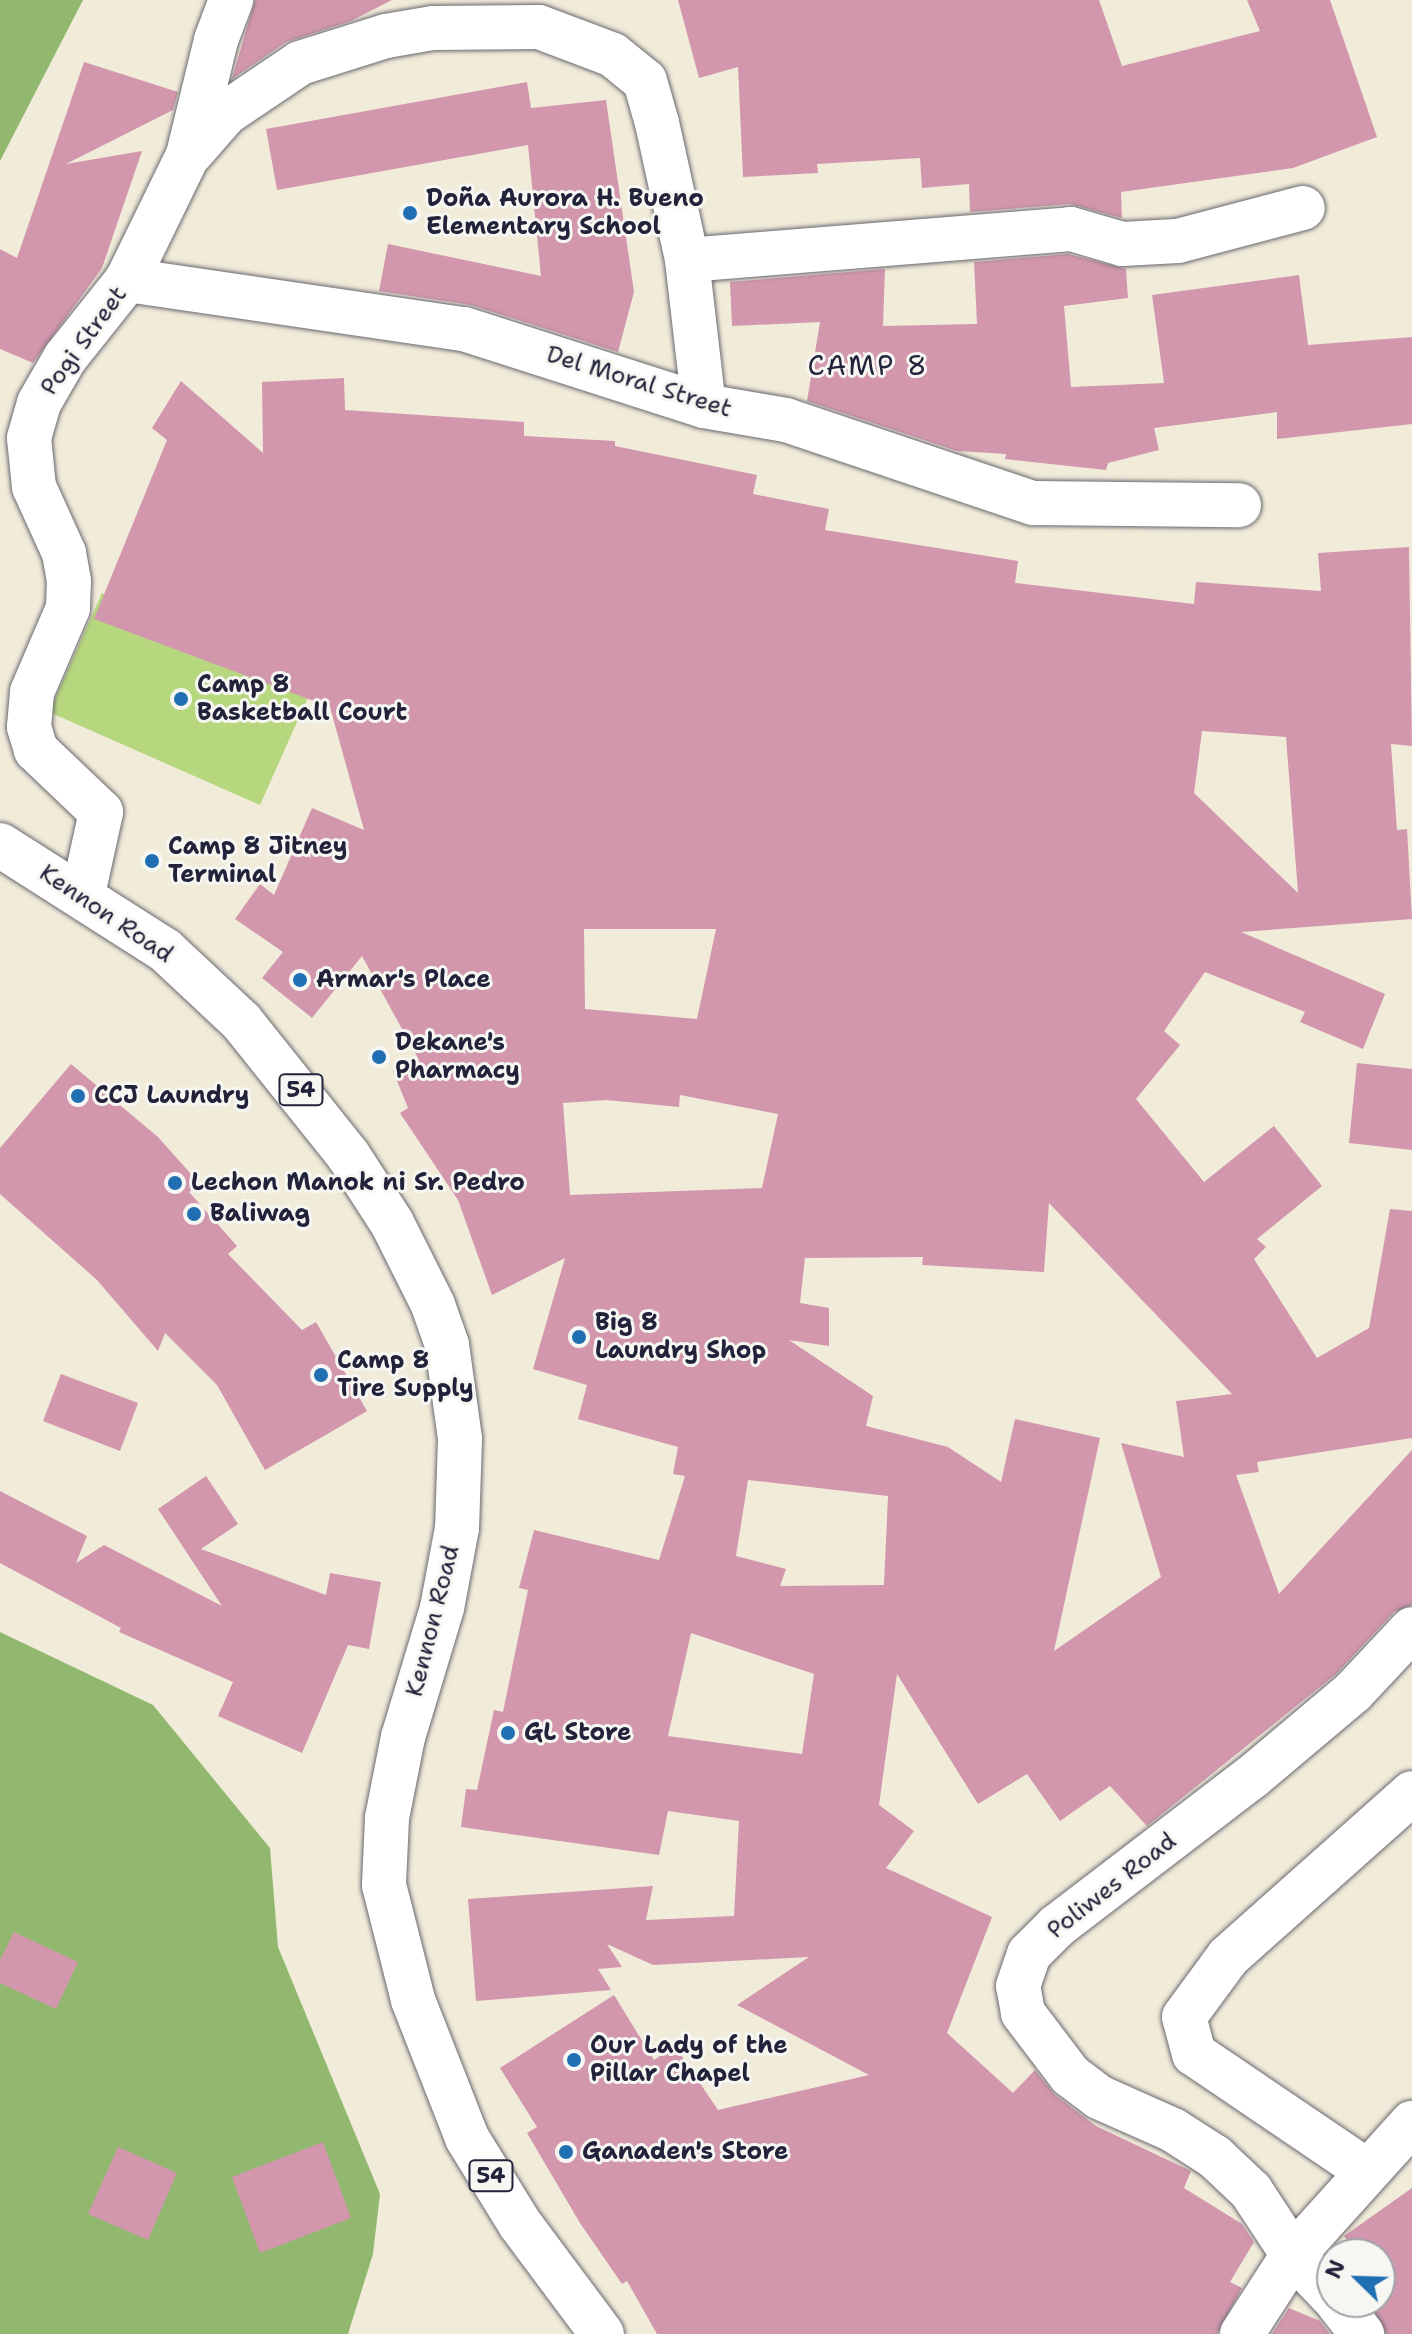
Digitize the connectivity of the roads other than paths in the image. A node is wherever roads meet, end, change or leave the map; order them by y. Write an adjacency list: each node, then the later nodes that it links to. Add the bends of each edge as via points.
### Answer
1 (231, 0): 2 (main road, Pogi Street)
2 (188, 155): 4 (main road, via 226,113 300,63 386,36 433,28 539,27 613,55 645,81); 5 (main road, Pogi Street)
3 (1303, 208): 4 (main road, via 1178,241 1122,244 1071,229)
4 (687, 260): 6 (main road)
5 (127, 280): 6 (main road, Del Moral Street, via 464,329); 9 (main road, Pogi Street, via 65,358 39,403 29,438 34,487 64,553 69,581 68,608 32,692 29,727 36,750 101,812)
6 (704, 406): 7 (main road, Del Moral Street, via 786,420 1033,503)
7 (1239, 505)
8 (0, 845): 9 (main road, Kennon Road / 54)
9 (83, 894): 17 (main road, Kennon Road / 54, via 165,950 283,1068 378,1200 433,1305 447,1345 460,1439 457,1528 442,1608 403,1737 387,1818 384,1885 413,2000 467,2138 520,2224)
10 (1412, 1629): 14 (main road, Poliwes Road, via 1353,1692 1252,1777 1057,1926 1029,1954 1018,1986 1023,2013 1070,2075 1099,2097 1173,2130 1215,2157 1251,2191)
11 (1412, 1793): 13 (main road, via 1228,1957 1184,2017 1194,2054)
12 (1412, 2123): 13 (main road)
13 (1367, 2171): 14 (main road)
14 (1293, 2255): 15 (main road, Poliwes Road); 18 (main road)
15 (1316, 2279)
16 (1350, 2318): 19 (main road)
17 (602, 2334)
18 (1242, 2334)
19 (1362, 2334)

